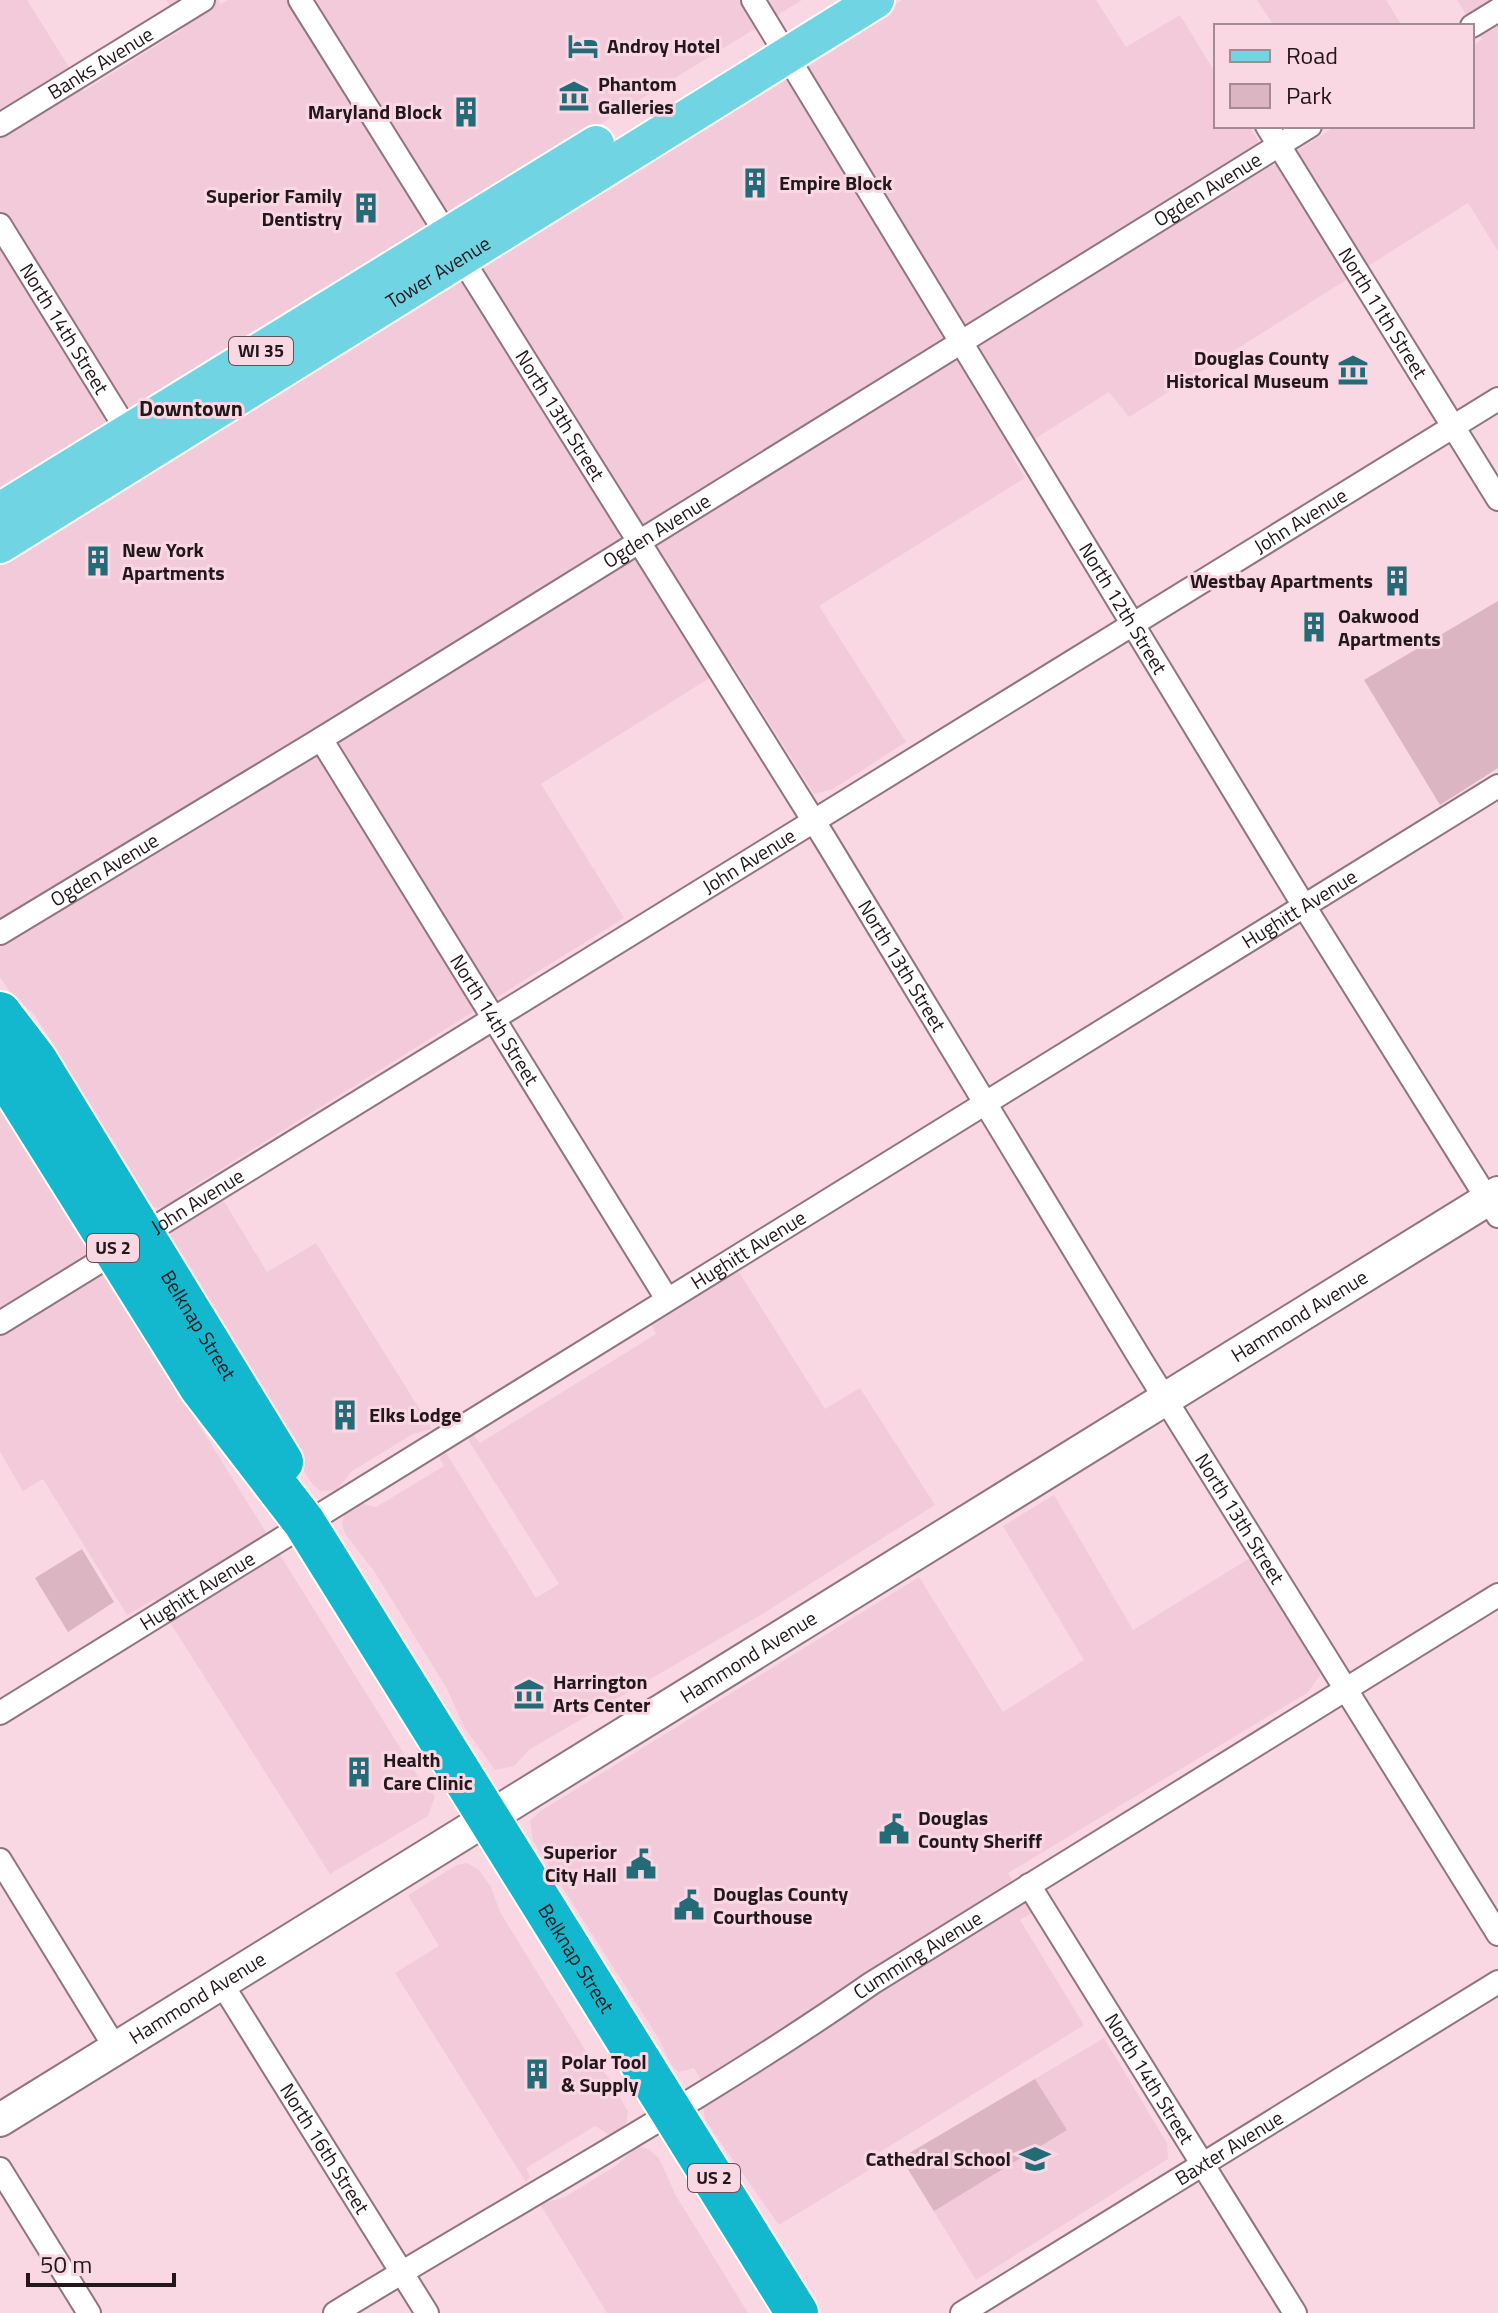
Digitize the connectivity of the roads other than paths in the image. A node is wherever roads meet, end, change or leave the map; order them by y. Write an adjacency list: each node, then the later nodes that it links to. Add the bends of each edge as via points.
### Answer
1 (203, 0): 9 (street, Banks Avenue)
2 (300, 0): 14 (street, North 13th Street)
3 (753, 0): 8 (street, North 12th Street)
4 (829, 0): 8 (main road, Tower Avenue / WI 35)
5 (876, 0): 8 (main road, Tower Avenue / WI 35)
6 (1498, 10): 7 (street)
7 (1474, 25)
8 (780, 45): 14 (main road, Tower Avenue / WI 35); 15 (street, North 12th Street)
9 (0, 125)
10 (1268, 128): 12 (street, North 11th Street)
11 (1307, 128): 12 (street, Ogden Avenue)
12 (1279, 146): 15 (street, Ogden Avenue); 17 (street, North 11th Street)
13 (0, 225): 18 (street, North 14th Street)
14 (454, 247): 18 (main road, Tower Avenue / WI 35); 21 (main road, Tower Avenue / WI 35); 22 (street, North 13th Street)
15 (961, 342): 22 (street, Ogden Avenue); 24 (street, North 12th Street)
16 (1498, 399): 17 (street, John Avenue)
17 (1453, 426): 19 (street, North 11th Street); 24 (street, John Avenue)
18 (128, 432): 20 (main road, Tower Avenue / WI 35); 21 (main road, via 126,450 76,483)
19 (1498, 499)
20 (0, 511)
21 (48, 515): 23 (main road, Tower Avenue / WI 35)
22 (636, 542): 25 (street, Ogden Avenue); 27 (street, North 13th Street)
23 (0, 545)
24 (1132, 623): 27 (street, John Avenue); 28 (street, North 12th Street)
25 (321, 739): 29 (street, Ogden Avenue); 31 (street, North 14th Street)
26 (1498, 786): 28 (street, Hughitt Avenue)
27 (813, 820): 31 (street, John Avenue); 33 (street, North 13th Street)
28 (1304, 906): 33 (street, Hughitt Avenue); 34 (street, North 12th Street)
29 (0, 933)
30 (0, 1013): 35 (highway, Belknap Street / US 2, via 36,1060)
31 (495, 1020): 35 (street, John Avenue); 36 (street, North 14th Street)
32 (0, 1067): 35 (highway, Belknap Street / US 2)
33 (986, 1102): 36 (street, Hughitt Avenue); 38 (street, North 13th Street)
34 (1495, 1203): 38 (street, Hammond Avenue)
35 (129, 1241): 37 (street, John Avenue); 39 (highway, Belknap Street / US 2, via 211,1403)
36 (667, 1299): 39 (street, Hughitt Avenue)
37 (0, 1323)
38 (1165, 1399): 41 (street, North 13th Street); 43 (street, Hammond Avenue)
39 (304, 1522): 42 (street, Hughitt Avenue); 43 (highway, Belknap Street / US 2)
40 (1498, 1595): 41 (street, Cumming Avenue)
41 (1344, 1689): 45 (street, Cumming Avenue); 46 (street, North 13th Street)
42 (0, 1713)
43 (489, 1818): 48 (street, Hammond Avenue); 50 (highway, Belknap Street / US 2)
44 (0, 1860): 49 (street)
45 (1029, 1885): 50 (street, Cumming Avenue); 52 (street, North 14th Street)
46 (1498, 1934)
47 (1498, 1982): 52 (street, Baxter Avenue)
48 (222, 1984): 49 (street, Hammond Avenue); 54 (street, North 16th Street)
49 (116, 2049): 51 (street, Hammond Avenue)
50 (672, 2111): 54 (street, Cumming Avenue); 58 (highway, Belknap Street / US 2)
51 (0, 2120)
52 (1203, 2165): 59 (street, Baxter Avenue); 60 (street, North 14th Street)
53 (0, 2169): 55 (street)
54 (402, 2272): 56 (street, Cumming Avenue); 57 (street, North 16th Street)
55 (89, 2313)
56 (335, 2313)
57 (427, 2313)
58 (797, 2313)
59 (962, 2313)
60 (1295, 2313)

